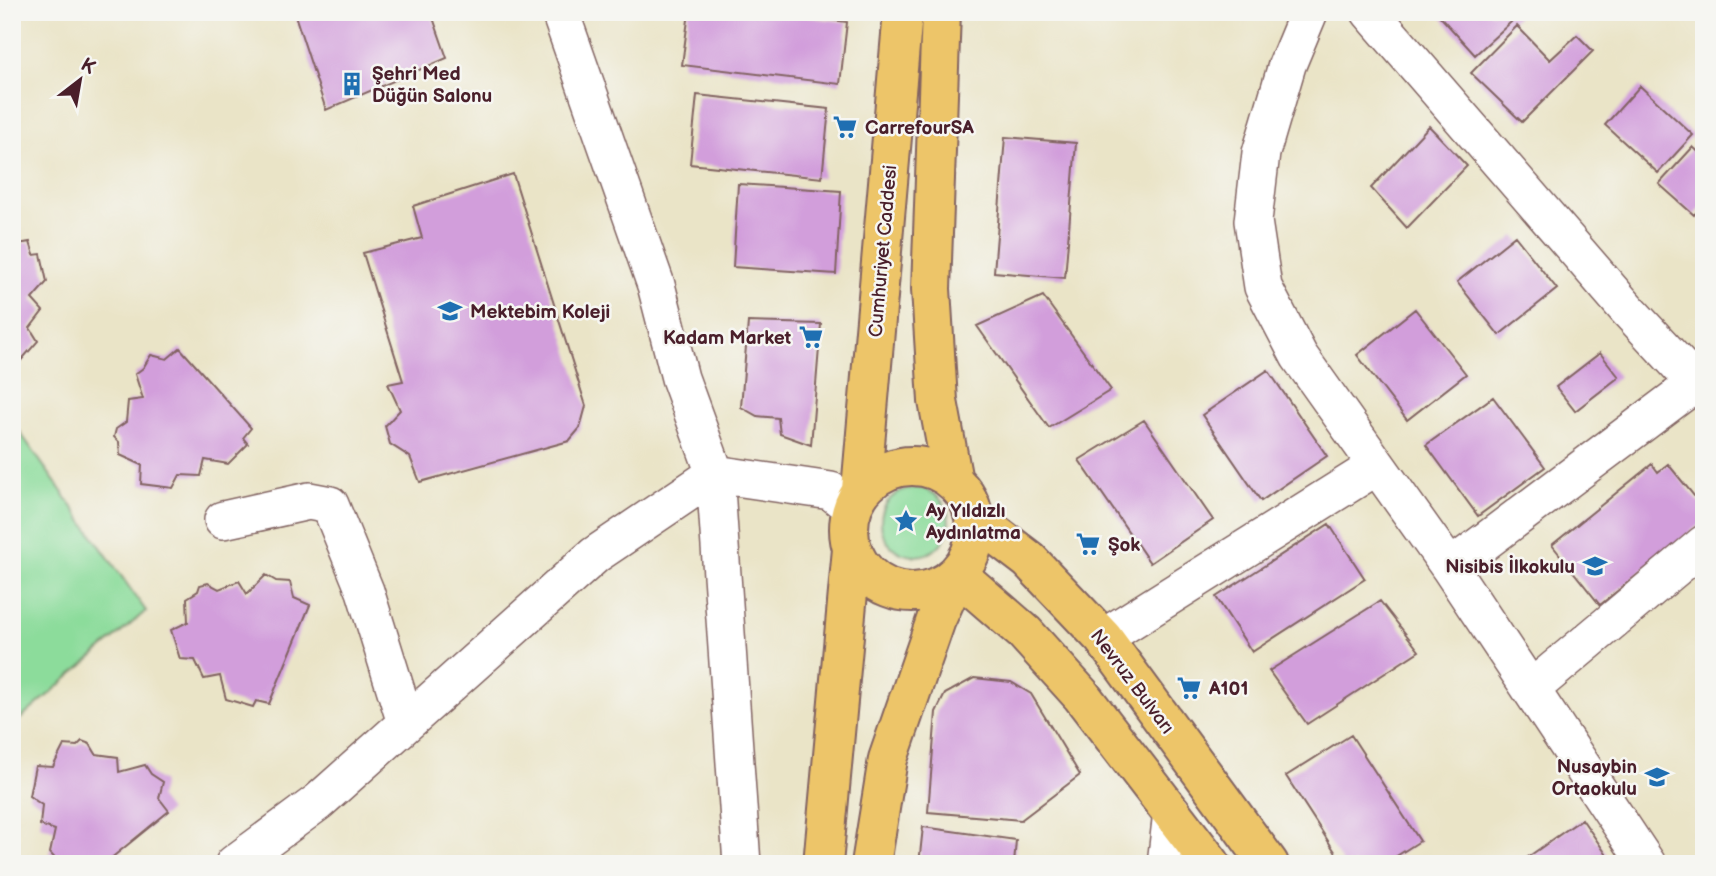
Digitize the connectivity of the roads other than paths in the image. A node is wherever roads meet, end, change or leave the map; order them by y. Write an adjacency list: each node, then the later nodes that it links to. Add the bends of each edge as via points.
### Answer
1 (560, 12): 8 (street, via 656,285 680,378)
2 (903, 12): 10 (main road, Cumhuriyet Caddesi)
3 (941, 12): 9 (main road, via 931,289 938,401)
4 (1308, 12): 7 (street, via 1261,153 1253,221 1263,287 1298,356)
5 (1370, 12): 6 (street)
6 (1700, 388): 15 (street)
7 (1377, 466): 15 (street); 17 (street)
8 (715, 474): 10 (street); 19 (street, via 595,555); 22 (street)
9 (954, 481): 10 (main road, via 936,470 905,467 876,476); 11 (main road)
10 (857, 499): 14 (main road, via 848,529)
11 (974, 518): 16 (main road, via 975,538); 17 (main road, Nevruz Bulvarı, via 1029,560)
12 (223, 520): 19 (street, via 309,501 330,505 365,591)
13 (1704, 544): 18 (street)
14 (852, 549): 16 (main road, via 862,568 878,582 898,590 919,592 940,586); 23 (main road)
15 (1450, 568): 18 (street)
16 (957, 574): 20 (main road, via 1025,633 1081,695); 24 (main road, via 936,620 888,759)
17 (1104, 638): 27 (main road, Nevruz Bulvarı)
18 (1531, 689): 28 (street)
19 (406, 723): 21 (street, via 318,802)
20 (1172, 812): 25 (street); 26 (main road)
21 (234, 864)
22 (742, 864)
23 (823, 864)
24 (870, 864)
25 (1166, 864)
26 (1211, 864)
27 (1269, 864)
28 (1647, 864)

